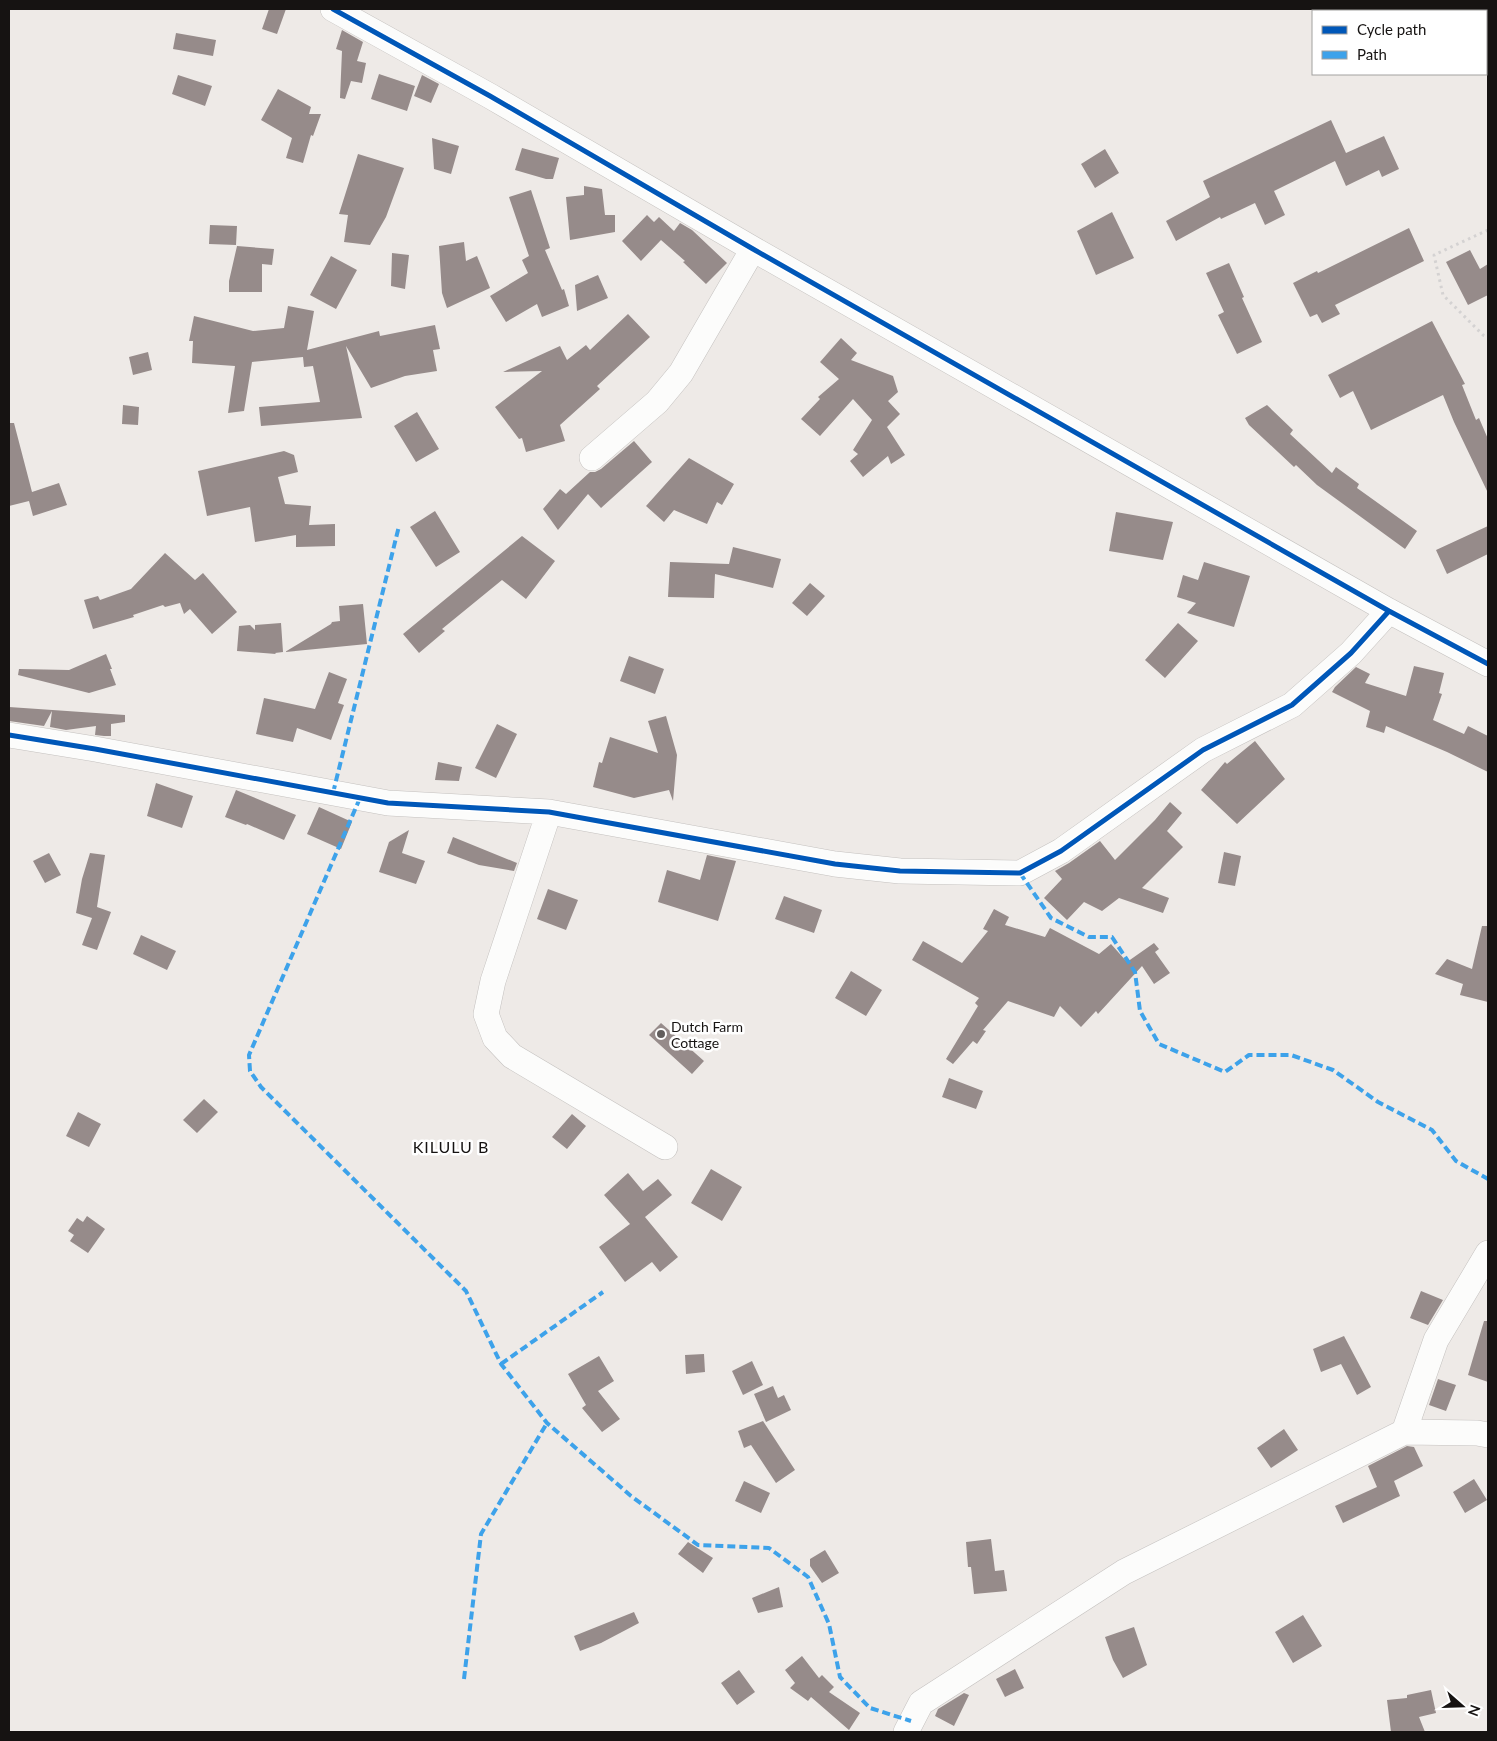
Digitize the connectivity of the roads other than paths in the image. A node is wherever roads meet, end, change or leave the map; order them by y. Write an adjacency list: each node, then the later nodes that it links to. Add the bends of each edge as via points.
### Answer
1 (333, 9): 2 (street)
2 (753, 249): 3 (street, via 680,373 657,402); 4 (street)
3 (592, 458)
4 (1389, 611): 5 (street); 7 (street, via 1351,653 1292,705 1203,750 1061,851 1020,873 900,871 835,864)
5 (1488, 664)
6 (9, 735): 7 (street, via 388,804)
7 (549, 812): 8 (street, via 493,982 486,1014 495,1038 512,1056)
8 (665, 1147)
9 (1488, 1253): 10 (street, via 1436,1340)
10 (1404, 1432): 11 (street, via 1477,1432); 12 (street, via 1124,1572 921,1702)
11 (1488, 1435)
12 (906, 1732)

